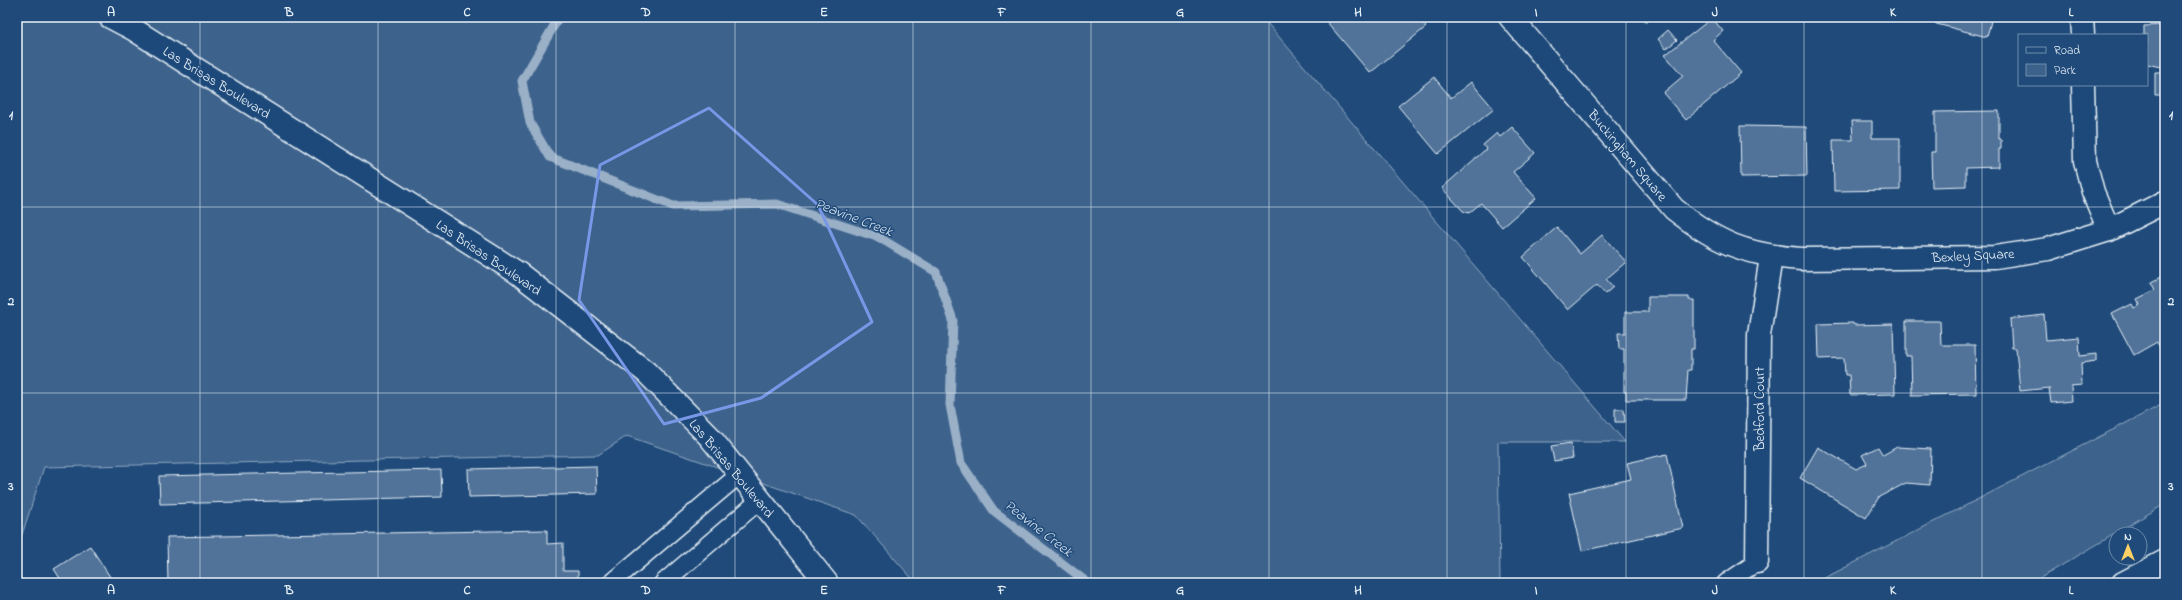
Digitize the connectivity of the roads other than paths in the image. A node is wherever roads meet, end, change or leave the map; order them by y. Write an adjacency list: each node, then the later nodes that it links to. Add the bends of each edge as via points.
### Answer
1 (110, 17): 9 (street, Las Brisas Boulevard, via 133,29 518,273 646,372 710,436)
2 (1510, 17): 8 (street, Buckingham Square, via 1674,209 1701,230 1728,244)
3 (2082, 17): 4 (street)
4 (2083, 34)
5 (2084, 86): 7 (street, via 2085,161 2093,192)
6 (2165, 202): 7 (street, Bexley Square)
7 (2108, 230): 8 (street, Bexley Square, via 2048,249 1995,257)
8 (1771, 257): 12 (street, Bedford Court, via 1759,336)
9 (740, 474): 10 (street, Las Brisas Boulevard); 13 (lane)
10 (760, 500): 14 (lane); 15 (street, Las Brisas Boulevard)
11 (2165, 561): 17 (street)
12 (1757, 562): 16 (lane)
13 (611, 583)
14 (663, 583)
15 (827, 583)
16 (1726, 583)
17 (2123, 583)

